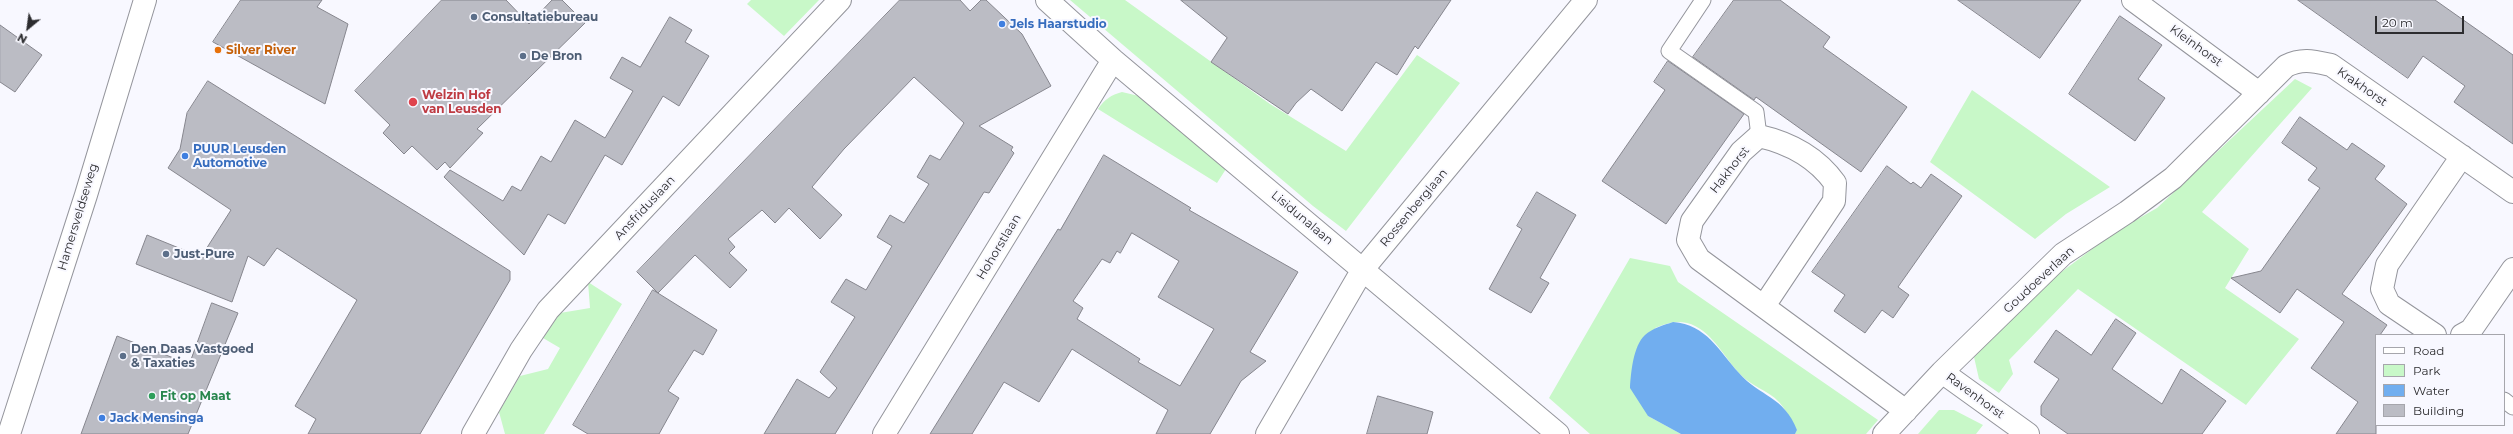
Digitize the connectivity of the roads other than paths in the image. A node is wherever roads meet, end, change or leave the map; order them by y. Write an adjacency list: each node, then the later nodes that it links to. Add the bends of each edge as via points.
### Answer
1 (144, 0): 19 (street, Hamersveldseweg, via 86,195)
2 (840, 0): 20 (street, Ansfriduslaan, via 548,310 521,350)
3 (1047, 0): 7 (street, Lisidunalaan)
4 (1586, 0): 12 (street, Rossenberglaan)
5 (1703, 0): 9 (lane, via 1669,51 1756,112)
6 (2133, 0): 8 (street, Kleinhorst)
7 (1113, 60): 12 (street, Lisidunalaan); 21 (street, Hohorstlaan)
8 (2259, 93): 10 (street, Krakhorst, via 2286,66 2298,60 2312,60 2330,66); 17 (street, Goudoeverlaan, via 2173,178 2063,254)
9 (1759, 136): 14 (street, Hakhorst, via 1741,152 1692,221 1688,240 1699,259); 14 (street, Hakhorst, via 1782,141 1794,148 1823,166 1835,183 1834,201)
10 (2462, 156): 11 (street, Krakhorst); 15 (street, via 2386,265 2382,289 2389,304)
11 (2513, 192)
12 (1363, 269): 22 (street, Rossenberglaan); 23 (street, Lisidunalaan)
13 (2513, 270): 16 (street, via 2471,330)
14 (1764, 306): 18 (street, Hakhorst)
15 (2434, 334)
16 (2464, 334)
17 (1942, 372): 18 (street, Goudoeverlaan); 25 (street, Ravenhorst)
18 (1906, 411): 24 (street, Goudoeverlaan)
19 (9, 434)
20 (473, 434)
21 (884, 434)
22 (1267, 434)
23 (1558, 434)
24 (1884, 434)
25 (2028, 434)

